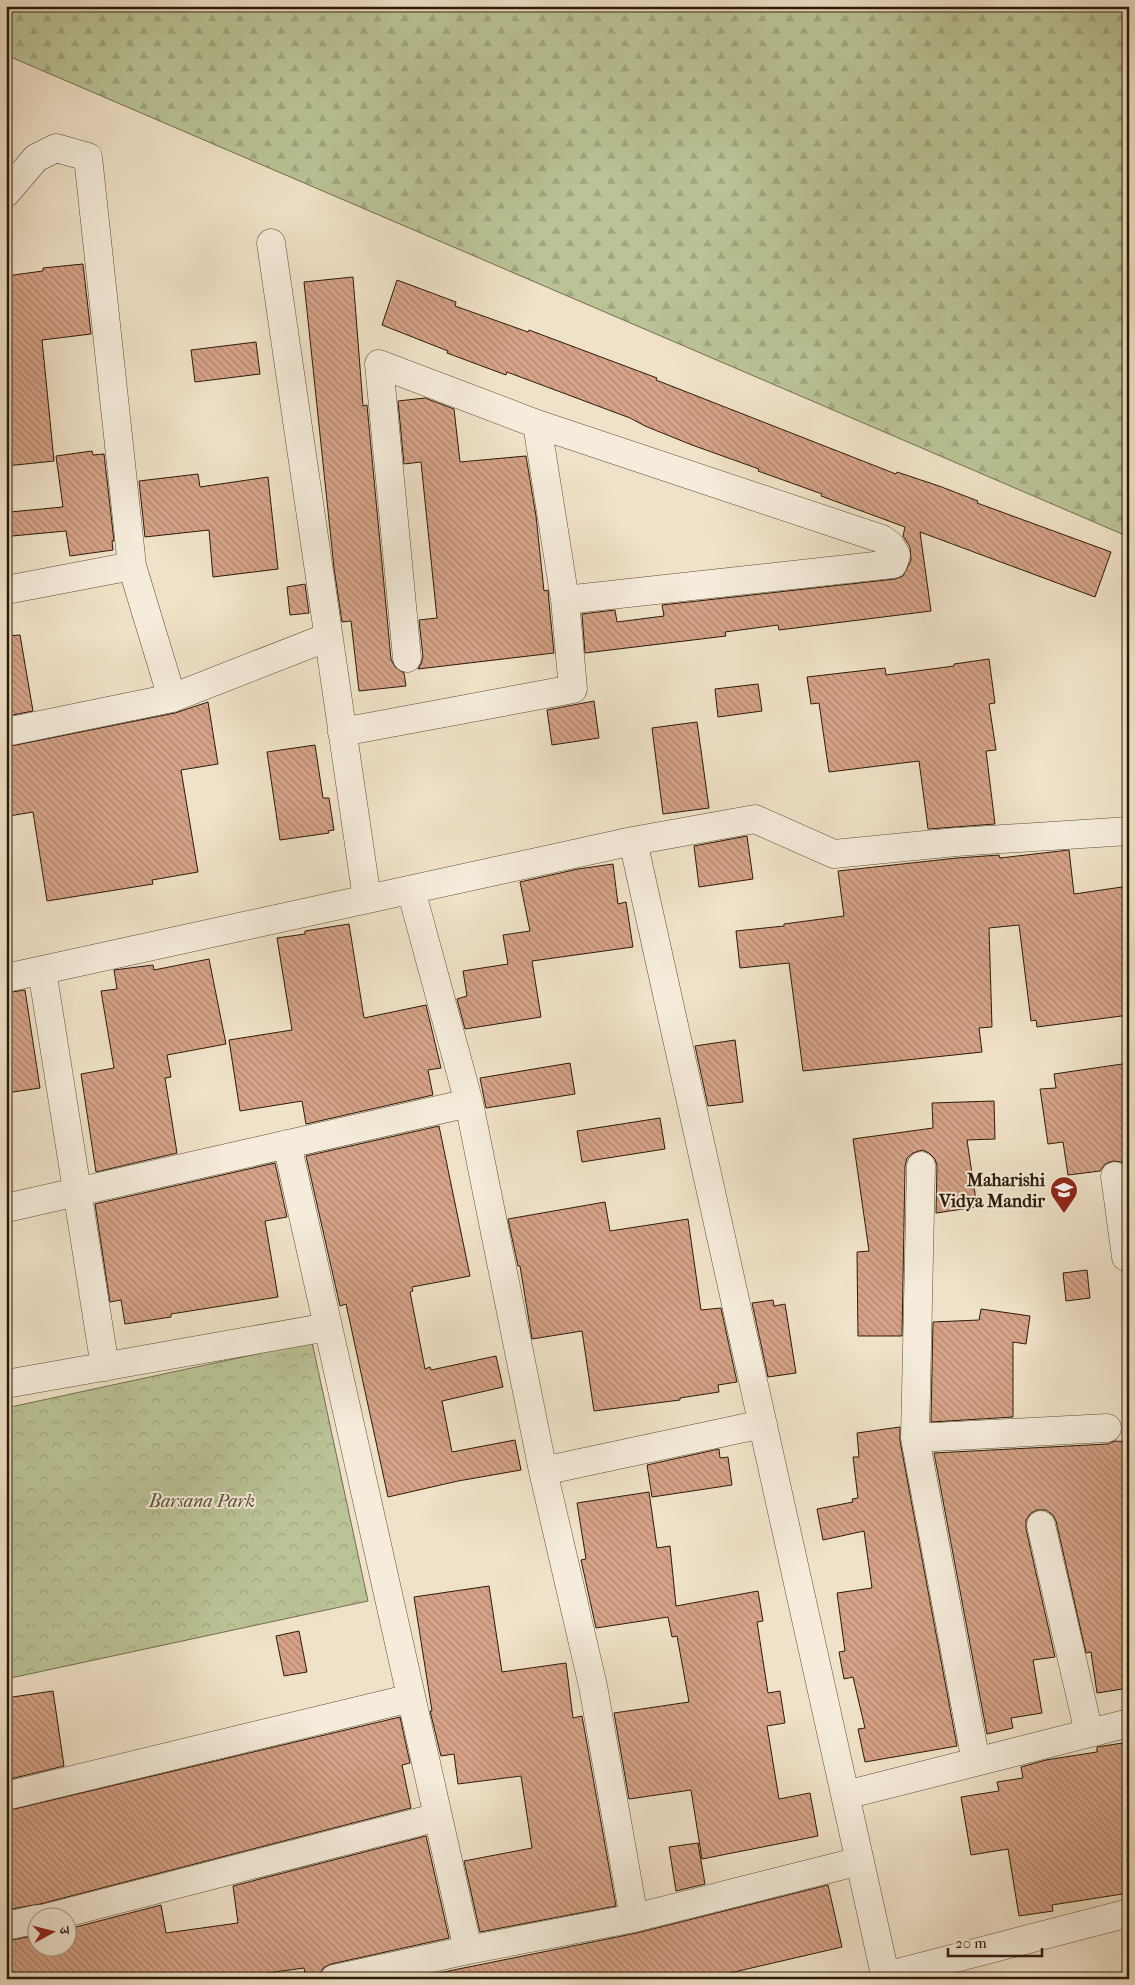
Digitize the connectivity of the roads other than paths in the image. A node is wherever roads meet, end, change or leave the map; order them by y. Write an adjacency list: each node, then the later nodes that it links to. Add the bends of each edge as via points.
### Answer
1 (6, 193): 4 (street, via 36,158 56,148 88,157)
2 (271, 243): 7 (street)
3 (537, 424): 6 (street); 6 (street, via 882,539 896,555 893,564); 8 (street, via 380,364)
4 (132, 566): 5 (street); 9 (street)
5 (6, 590)
6 (565, 600): 11 (street, via 573,689)
7 (328, 637): 9 (street); 11 (street)
8 (407, 658)
9 (172, 698): 10 (street)
10 (6, 732)
11 (342, 732): 15 (street)
12 (1129, 831): 13 (street, via 834,854 755,819)
13 (633, 841): 14 (street); 28 (street)
14 (411, 890): 15 (street); 18 (street)
15 (367, 899): 16 (street)
16 (42, 970): 17 (street); 22 (street)
17 (6, 978)
18 (469, 1103): 19 (street); 31 (street)
19 (287, 1144): 22 (street); 25 (street)
20 (921, 1166): 30 (street)
21 (1116, 1176): 24 (street, via 1126,1257)
22 (76, 1192): 23 (street); 26 (street)
23 (6, 1208)
24 (1129, 1256)
25 (328, 1327): 26 (street); 33 (street)
26 (105, 1367): 27 (street)
27 (6, 1384)
28 (763, 1424): 31 (street); 37 (street)
29 (1107, 1428): 30 (street)
30 (915, 1438): 36 (street)
31 (543, 1471): 43 (street, via 593,1686)
32 (1040, 1525): 35 (street)
33 (411, 1698): 38 (street); 39 (street)
34 (1129, 1723): 35 (street)
35 (1089, 1733): 36 (street)
36 (976, 1762): 37 (street)
37 (846, 1795): 40 (street)
38 (6, 1796)
39 (438, 1817): 41 (street); 46 (street)
40 (860, 1862): 43 (street); 47 (street)
41 (78, 1910)
42 (1129, 1913): 47 (street)
43 (634, 1918): 46 (street)
44 (28, 1922): 45 (street)
45 (6, 1926)
46 (468, 1950): 48 (street)
47 (886, 1977)
48 (334, 1979)

